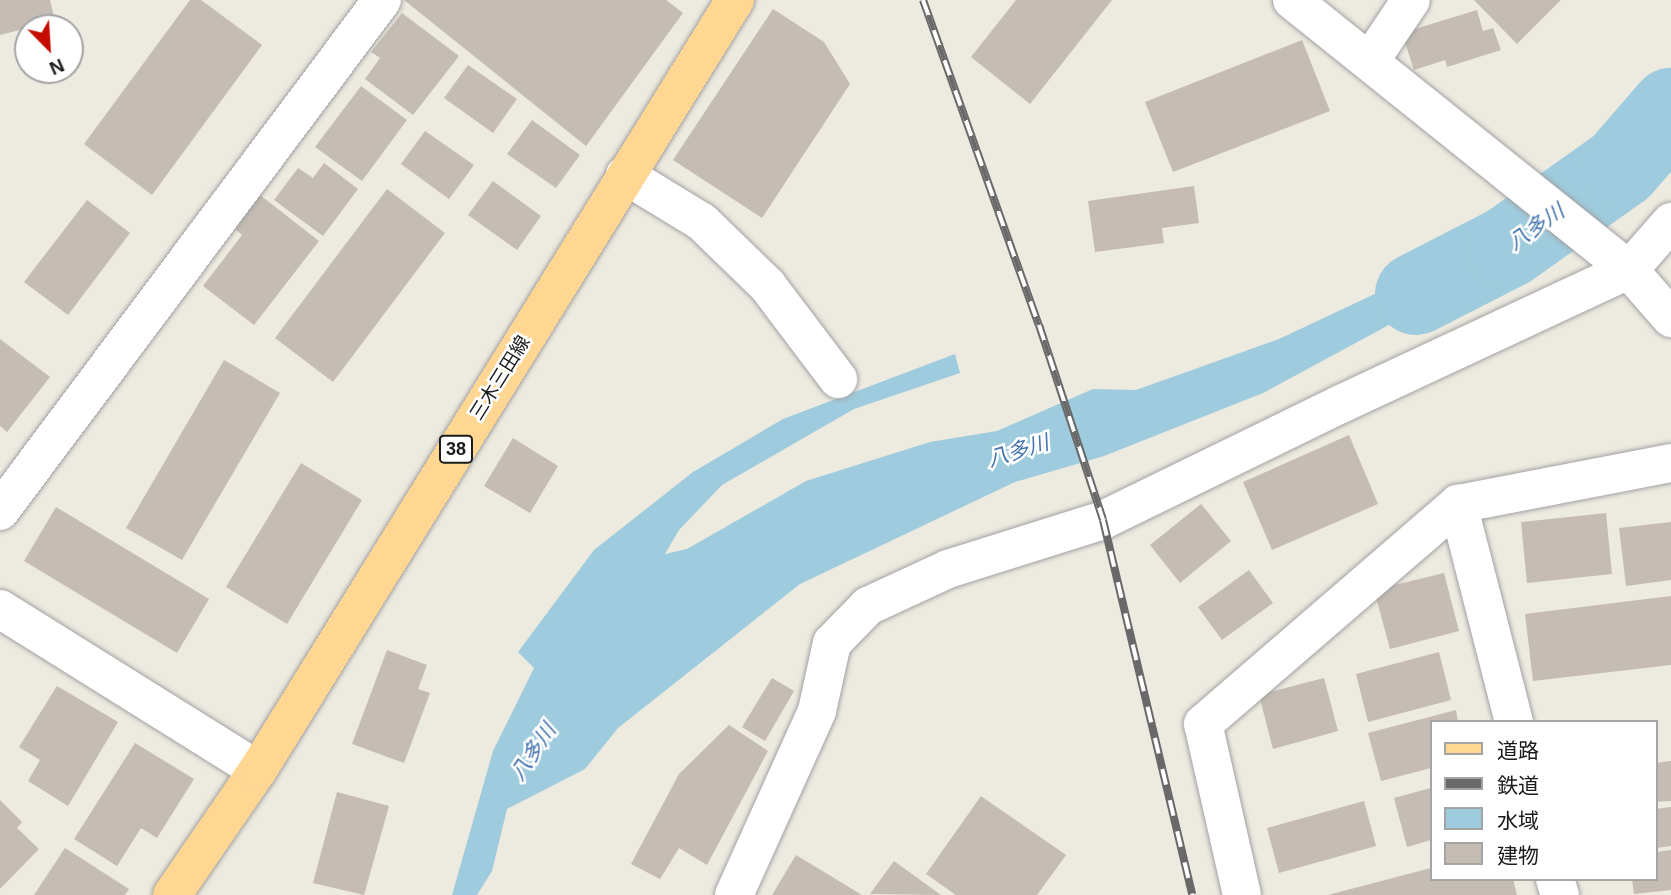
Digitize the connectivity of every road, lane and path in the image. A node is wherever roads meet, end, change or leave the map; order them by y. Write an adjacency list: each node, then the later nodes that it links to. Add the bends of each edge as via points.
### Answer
1 (382, 0): 13 (street)
2 (1292, 0): 5 (street)
3 (1412, 0): 5 (street)
4 (726, 4): 6 (main road, 三木三田線 / 38)
5 (1370, 61): 8 (street)
6 (625, 175): 10 (street, via 702,222 767,285); 16 (main road, 三木三田線 / 38)
7 (1671, 222): 8 (street)
8 (1614, 259): 9 (street); 18 (street, via 1341,404 1103,520 948,569 868,606 832,643 817,711)
9 (1671, 318)
10 (838, 379)
11 (1671, 463): 12 (street)
12 (1458, 503): 15 (street); 19 (street, via 1203,724)
13 (0, 511)
14 (0, 610): 16 (street)
15 (1513, 720)
16 (258, 770): 17 (main road, 三木三田線 / 38)
17 (172, 895)
18 (734, 895)
19 (1242, 895)

